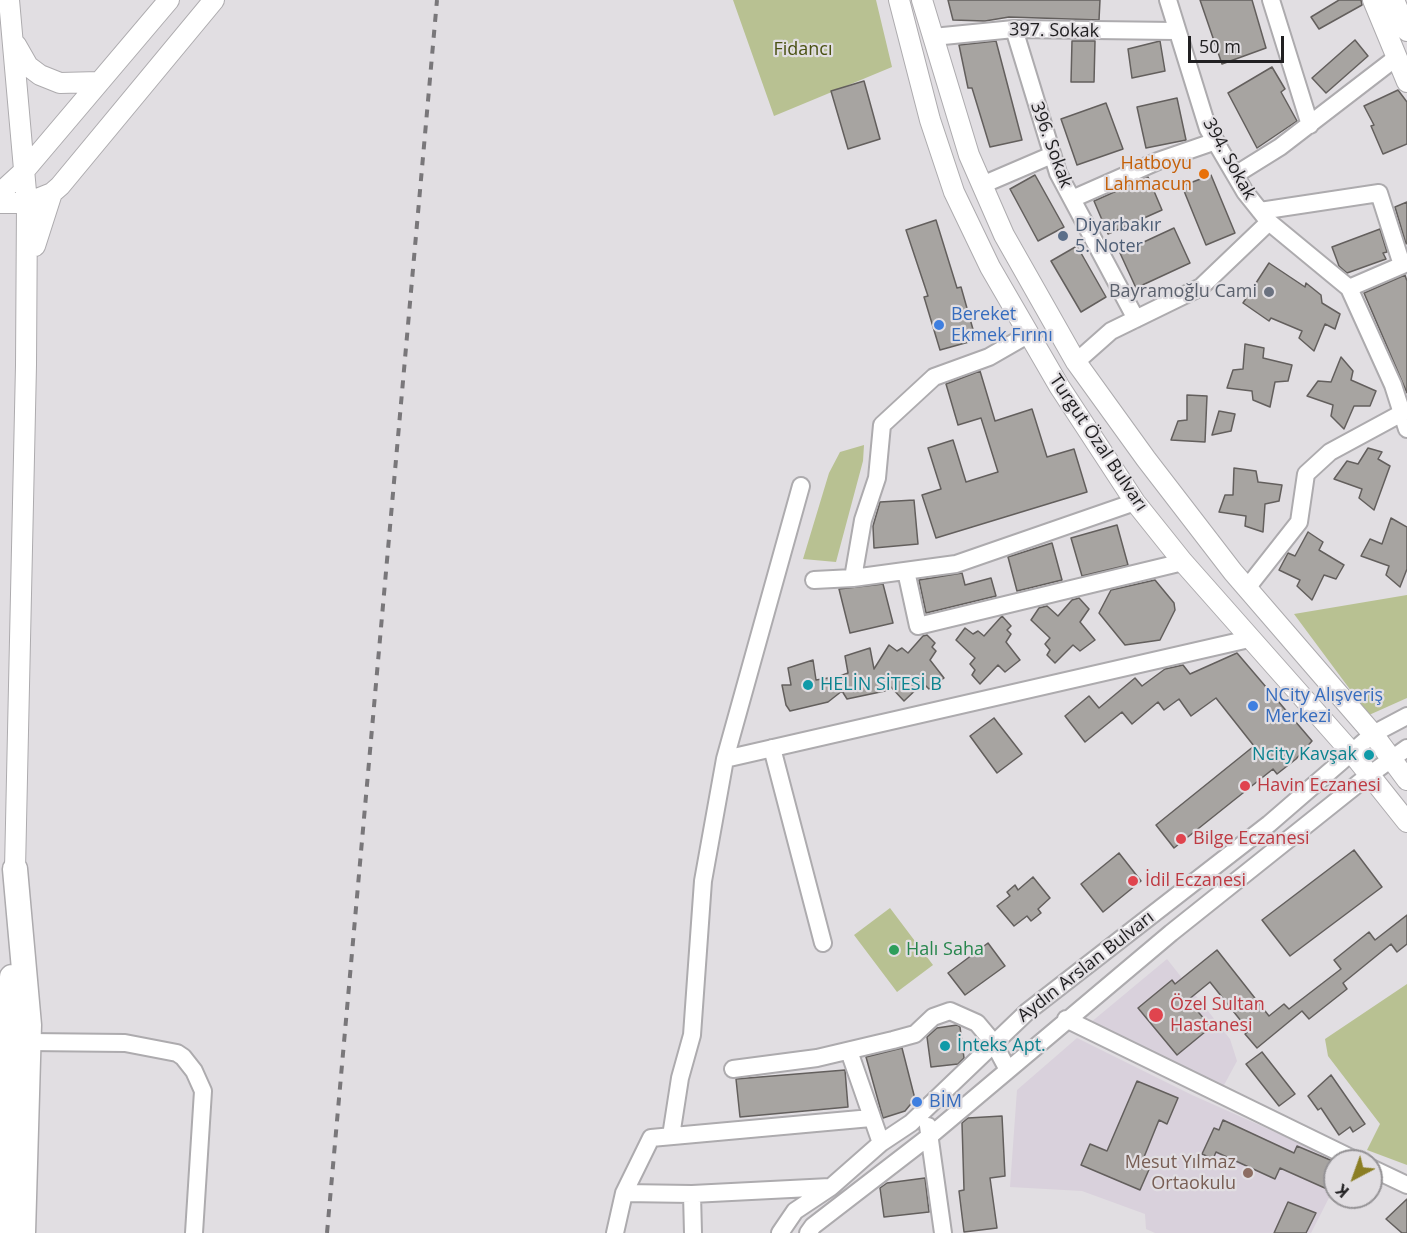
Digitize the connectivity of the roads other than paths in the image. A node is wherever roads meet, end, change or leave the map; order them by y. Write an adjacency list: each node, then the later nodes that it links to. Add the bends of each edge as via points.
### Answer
1 (9, 0): 12 (main road)
2 (169, 0): 14 (main road)
3 (214, 0): 23 (main road)
4 (898, 0): 32 (main road, Turgut Özal Bulvarı, via 954,192 990,267)
5 (922, 0): 11 (main road, Turgut Özal Bulvarı)
6 (1168, 0): 10 (street, 394. Sokak)
7 (1271, 0): 16 (street)
8 (1373, 0): 13 (main road)
9 (1014, 29): 10 (street, 397. Sokak); 11 (street, 397. Sokak); 18 (street, 396. Sokak)
10 (1175, 31): 17 (street, 394. Sokak)
11 (933, 37): 21 (main road, Turgut Özal Bulvarı)
12 (13, 39): 14 (main road, via 28,66 40,75 60,83); 19 (main road)
13 (1397, 57): 15 (main road); 16 (street)
14 (99, 81): 19 (main road)
15 (1407, 82)
16 (1310, 125): 20 (street)
17 (1216, 141): 20 (street, 394. Sokak); 24 (street, via 1158,161)
18 (1052, 155): 21 (street); 24 (street, 396. Sokak)
19 (25, 170): 22 (main road); 26 (main road)
20 (1235, 175): 27 (street, 394. Sokak)
21 (982, 185): 33 (main road, Turgut Özal Bulvarı, via 1004,235)
22 (0, 193)
23 (52, 194): 26 (main road); 29 (main road, via 40,222)
24 (1072, 199): 31 (street, 396. Sokak)
25 (0, 203): 26 (main road)
26 (27, 203): 29 (main road)
27 (1264, 216): 28 (street, via 1379,193); 30 (street, 394. Sokak); 31 (street, via 1201,287)
28 (1405, 264): 30 (street)
29 (27, 278): 52 (main road)
30 (1349, 288): 34 (street)
31 (1136, 319): 33 (street, via 1111,331)
32 (1029, 334): 36 (main road, Turgut Özal Bulvarı); 39 (street, via 988,357 934,376 882,425 877,477 862,520)
33 (1076, 362): 41 (main road, Turgut Özal Bulvarı)
34 (1403, 409): 41 (street, via 1330,452 1306,474 1299,522)
35 (801, 486): 48 (street)
36 (1136, 502): 37 (main road, Turgut Özal Bulvarı); 38 (street, via 956,564)
37 (1183, 562): 38 (street, via 918,626); 42 (main road, Turgut Özal Bulvarı)
38 (906, 571): 39 (street)
39 (853, 578): 40 (street)
40 (814, 580)
41 (1247, 588): 44 (main road, Turgut Özal Bulvarı)
42 (1249, 639): 45 (street); 46 (main road, Turgut Özal Bulvarı)
43 (1407, 716): 44 (street, Aydın Arslan Bulvarı)
44 (1373, 734): 46 (street, Aydın Arslan Bulvarı); 47 (main road, Turgut Özal Bulvarı)
45 (772, 748): 48 (street); 53 (street)
46 (1352, 753): 49 (main road, Turgut Özal Bulvarı); 56 (street, Aydın Arslan Bulvarı, via 1269,824)
47 (1399, 754): 49 (street, Aydın Arslan Bulvarı); 50 (main road)
48 (725, 759): 63 (street, via 703,881 692,1035)
49 (1369, 775): 51 (main road, Turgut Özal Bulvarı); 54 (street, Aydın Arslan Bulvarı)
50 (1407, 780)
51 (1407, 822)
52 (15, 870): 55 (highway); 71 (highway)
53 (824, 943)
54 (1066, 1019): 58 (street, Aydın Arslan Bulvarı); 65 (street)
55 (29, 1042): 72 (highway); 73 (street, via 125,1043 183,1057 195,1071 203,1091)
56 (993, 1042): 57 (street, via 977,1023 950,1011 933,1017 915,1034); 58 (street); 60 (street, Aydın Arslan Bulvarı)
57 (849, 1052): 59 (street); 61 (street)
58 (1007, 1068): 62 (street, Aydın Arslan Bulvarı)
59 (733, 1069)
60 (923, 1111): 62 (street); 64 (street, Aydın Arslan Bulvarı)
61 (871, 1118): 63 (street); 64 (street)
62 (931, 1135): 77 (street, Aydın Arslan Bulvarı); 78 (street)
63 (671, 1136): 69 (street, via 651,1138)
64 (881, 1143): 68 (street, Aydın Arslan Bulvarı)
65 (1333, 1149)
66 (1383, 1174): 67 (street)
67 (1407, 1185)
68 (831, 1187): 70 (street); 76 (street, Aydın Arslan Bulvarı, via 795,1211)
69 (624, 1193): 70 (street); 74 (street)
70 (692, 1194): 75 (street)
71 (5, 1233)
72 (22, 1233)
73 (194, 1233)
74 (615, 1233)
75 (693, 1233)
76 (780, 1233)
77 (808, 1233)
78 (943, 1233)

